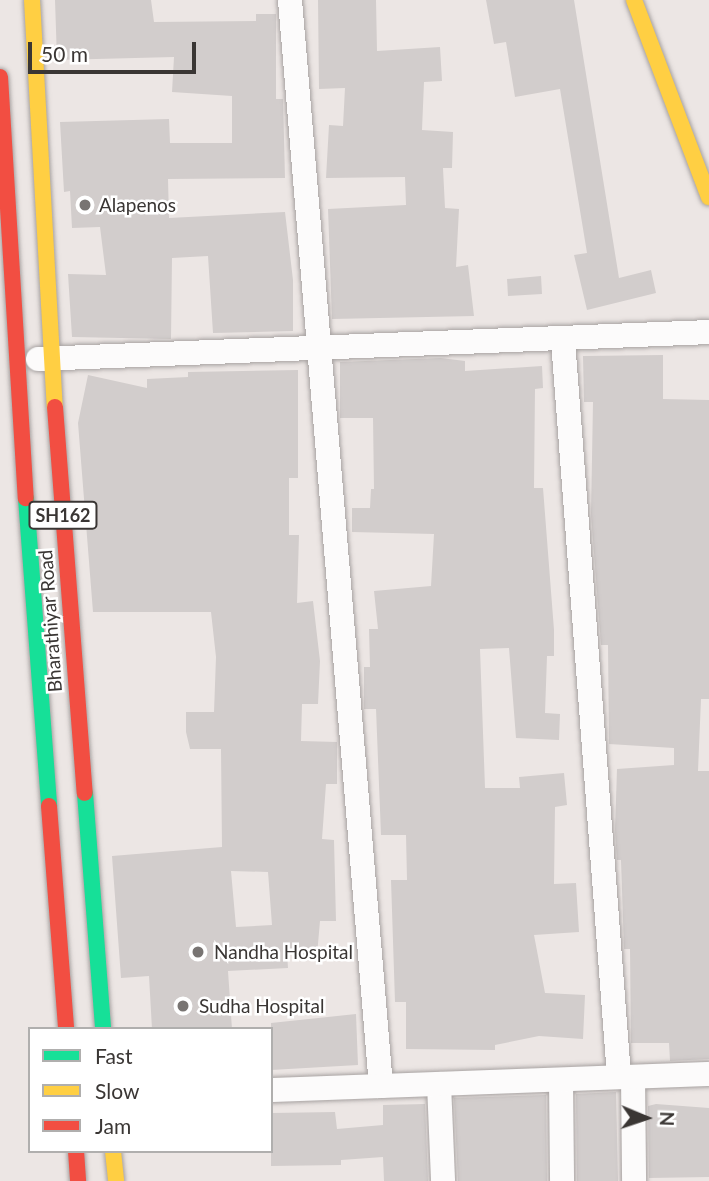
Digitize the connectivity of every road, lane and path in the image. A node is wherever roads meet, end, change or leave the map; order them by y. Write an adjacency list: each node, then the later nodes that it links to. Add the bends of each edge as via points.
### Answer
1 (32, 0): 11 (main road, Bharathiyar Road / SH162)
2 (290, 0): 10 (street)
3 (634, 0): 7 (main road)
4 (651, 0): 6 (main road)
5 (0, 77): 12 (main road, Bharathiyar Road / SH162)
6 (709, 147)
7 (709, 197)
8 (709, 332): 9 (street)
9 (563, 340): 10 (street); 17 (street)
10 (317, 346): 11 (street); 20 (street)
11 (51, 359): 12 (street); 15 (main road, Bharathiyar Road / SH162)
12 (16, 360): 13 (main road, Bharathiyar Road / SH162)
13 (12, 474): 14 (main road, Bharathiyar Road / SH162)
14 (65, 1027)
15 (103, 1027)
16 (709, 1074): 17 (street)
17 (626, 1077): 18 (street); 28 (street)
18 (561, 1081): 19 (street); 27 (street)
19 (439, 1084): 20 (street); 26 (street)
20 (381, 1086): 21 (street)
21 (273, 1090)
22 (76, 1153): 24 (main road)
23 (113, 1153): 25 (main road)
24 (78, 1181)
25 (116, 1181)
26 (443, 1181)
27 (562, 1181)
28 (635, 1181)

